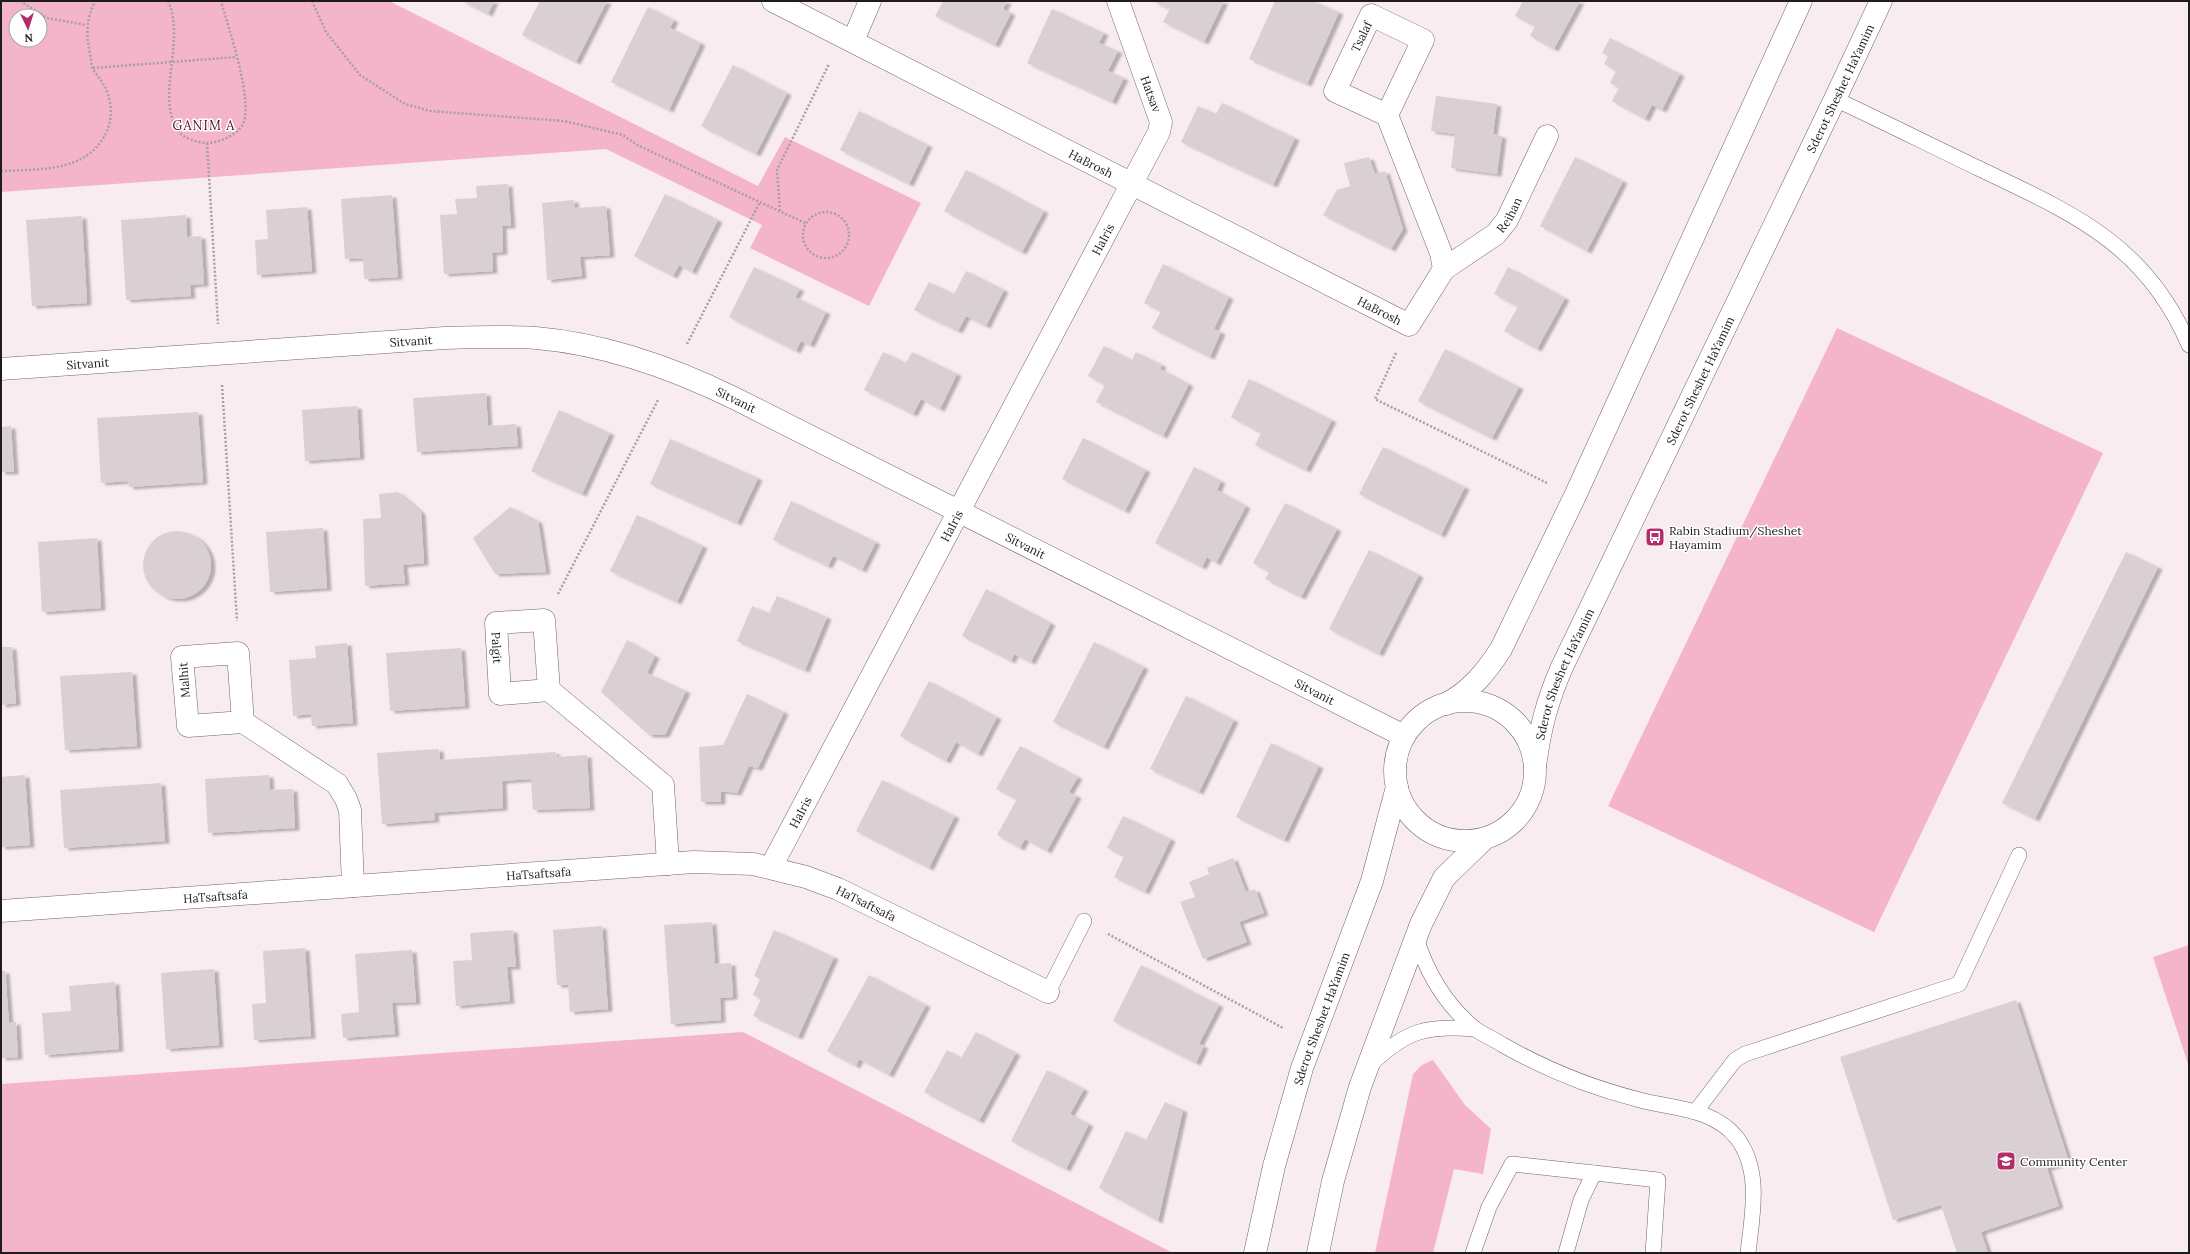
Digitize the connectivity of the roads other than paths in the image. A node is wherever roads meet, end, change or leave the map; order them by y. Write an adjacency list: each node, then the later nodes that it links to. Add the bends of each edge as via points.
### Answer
1 (773, 1): 6 (street, HaBrosh)
2 (870, 1): 6 (street)
3 (1118, 1): 10 (street, Hatsav, via 1161,122 1159,132)
4 (1801, 1): 16 (street, via 1575,496 1501,648 1469,690)
5 (1881, 1): 7 (street, Sderot Sheshet HaYamim)
6 (848, 39): 10 (street, HaBrosh)
7 (1835, 99): 12 (lane, via 2039,197 2110,239 2130,256 2167,302); 19 (street, Sderot Sheshet HaYamim, via 1562,667 1544,713 1538,736)
8 (1387, 115): 8 (street, Tsalaf, via 1423,40 1371,15 1335,90); 11 (street, via 1441,253)
9 (1547, 136): 11 (street, Reihan, via 1507,220 1496,234)
10 (1132, 184): 11 (street, HaBrosh, via 1409,325); 14 (street, HaIris)
11 (1444, 269)
12 (2189, 345)
13 (1, 369): 14 (street, Sitvanit, via 493,336 537,338 626,355 673,371 736,399)
14 (959, 510): 18 (street, Sitvanit); 24 (street, HaIris)
15 (549, 690): 15 (street, Palgit, via 544,620 496,623 500,694); 23 (street, via 663,785)
16 (1446, 704): 18 (street, via 1433,708 1421,716); 19 (street, via 1474,702 1488,704 1500,710 1520,727 1533,752)
17 (243, 722): 17 (street, Malhit, via 188,726 182,657 238,653); 25 (street, via 337,784 350,810)
18 (1404, 736): 20 (street, via 1395,762 1394,776)
19 (1535, 766): 21 (street, via 1535,780 1526,806 1508,826)
20 (1397, 787): 21 (street, via 1409,814 1430,832 1456,841); 34 (street, Sderot Sheshet HaYamim, via 1372,881 1302,1068 1274,1166)
21 (1484, 839): 28 (street, via 1444,878)
22 (2019, 855): 32 (lane, via 1959,984 1745,1054 1735,1060)
23 (668, 864): 24 (street, HaTsaftsafa, via 734,862); 25 (street, HaTsaftsafa)
24 (772, 867): 29 (street, HaTsaftsafa, via 838,889)
25 (354, 886): 26 (street, HaTsaftsafa)
26 (1, 911)
27 (1084, 921): 29 (lane)
28 (1416, 938): 30 (lane, via 1423,961 1436,984); 31 (street)
29 (1048, 992)
30 (1475, 1029): 31 (lane, via 1438,1027 1412,1034 1393,1045); 32 (lane, via 1538,1064 1586,1084 1642,1101)
31 (1368, 1067): 35 (street, via 1333,1181)
32 (1696, 1111): 39 (lane, via 1726,1128 1737,1139 1750,1165 1753,1197)
33 (1594, 1173): 36 (lane, via 1512,1164 1489,1207); 37 (lane, via 1582,1200); 38 (lane, via 1658,1180)
34 (1255, 1253)
35 (1318, 1253)
36 (1473, 1253)
37 (1566, 1253)
38 (1653, 1253)
39 (1748, 1253)

